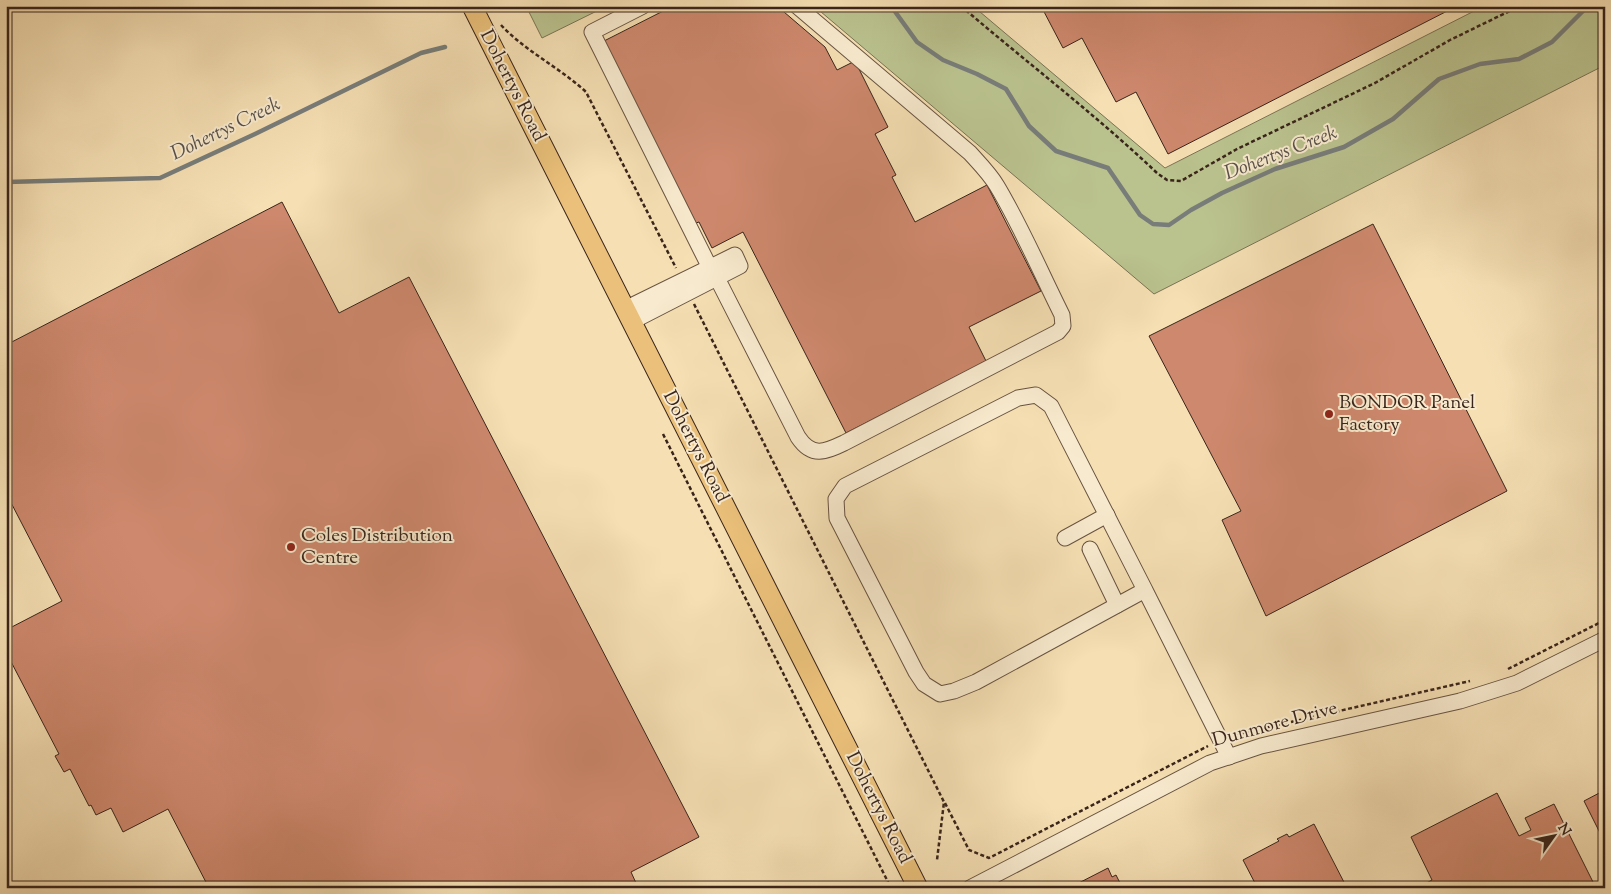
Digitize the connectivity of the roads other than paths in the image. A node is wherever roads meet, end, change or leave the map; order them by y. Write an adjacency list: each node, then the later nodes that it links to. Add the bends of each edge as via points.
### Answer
1 (472, 6): 5 (main road, Dohertys Road)
2 (643, 6): 4 (street, via 592,32)
3 (797, 6): 4 (street, via 970,153 986,171 997,185 1062,315 1063,326 1058,332 830,450 817,451 807,447 798,437)
4 (714, 273): 5 (street)
5 (628, 316): 13 (main road, Dohertys Road)
6 (1107, 515): 7 (street); 9 (street); 10 (street, via 1051,406 1036,395 1018,398 845,486 836,499 837,518 916,672 924,684 940,694 954,692 976,682)
7 (1065, 538)
8 (1090, 549): 10 (street)
9 (1145, 590): 10 (street); 12 (street)
10 (1117, 605)
11 (1605, 639): 12 (street, Dunmore Drive, via 1517,683 1460,701 1261,746)
12 (1229, 757): 14 (street, Dunmore Drive, via 1210,763)
13 (918, 888)
14 (970, 888)

